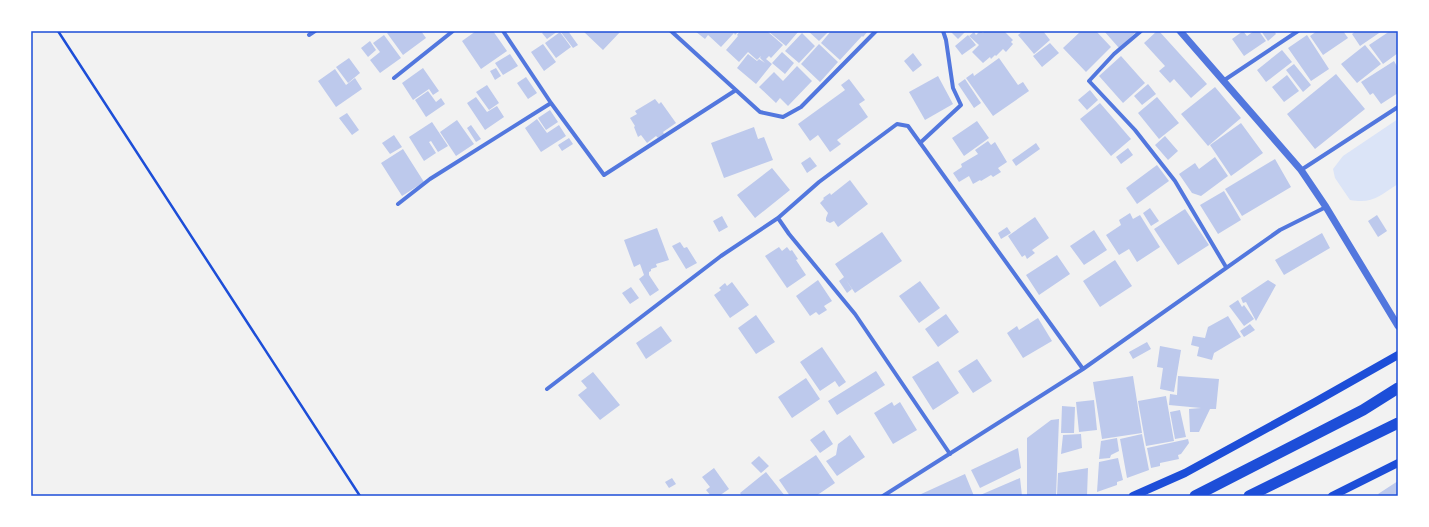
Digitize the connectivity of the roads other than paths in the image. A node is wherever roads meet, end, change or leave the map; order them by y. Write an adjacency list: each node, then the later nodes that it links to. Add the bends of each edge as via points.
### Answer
1 (314, 31): 10 (street)
2 (453, 31): 11 (street)
3 (503, 31): 14 (street)
4 (671, 31): 13 (street)
5 (876, 31): 13 (street, via 801,106 783,117 760,112)
6 (943, 31): 16 (street, via 953,88 961,105)
7 (1141, 31): 21 (street, via 1114,54 1089,81 1135,130 1175,181)
8 (1180, 31): 12 (street)
9 (1298, 31): 12 (street)
10 (309, 35)
11 (394, 78)
12 (1223, 81): 17 (street)
13 (736, 90): 14 (street, via 604,175)
14 (551, 103): 18 (street, via 430,179)
15 (1398, 107): 17 (street)
16 (920, 143): 20 (street, via 908,126 897,124 819,182); 24 (street)
17 (1301, 170): 19 (street)
18 (398, 204)
19 (1326, 207): 21 (street, via 1280,230); 22 (street)
20 (778, 218): 25 (street, via 721,256); 28 (street, via 855,314)
21 (1226, 268): 24 (street)
22 (1398, 326)
23 (1398, 355): 31 (main road, via 1185,473)
24 (1083, 369): 28 (street)
25 (547, 388)
26 (1398, 388): 32 (highway, via 1363,410)
27 (1398, 423): 33 (highway)
28 (950, 454): 30 (street)
29 (1398, 463): 34 (main road)
30 (884, 496)
31 (1133, 496)
32 (1195, 496)
33 (1249, 496)
34 (1332, 496)

